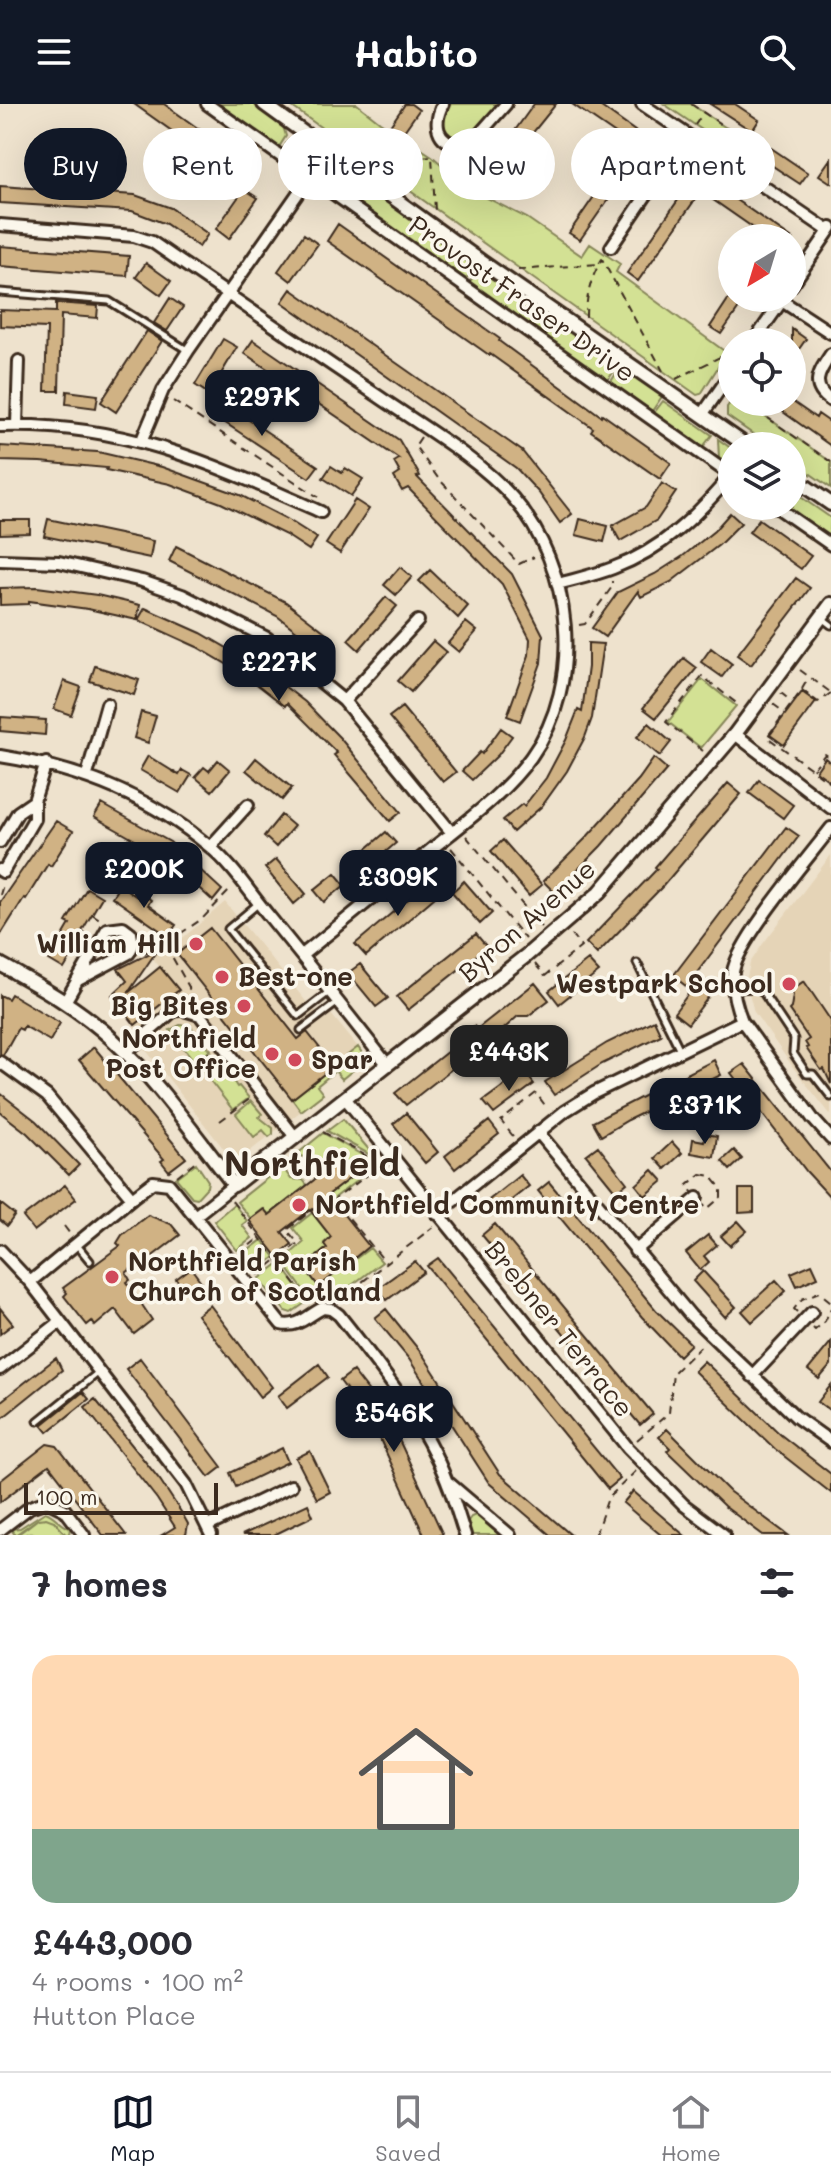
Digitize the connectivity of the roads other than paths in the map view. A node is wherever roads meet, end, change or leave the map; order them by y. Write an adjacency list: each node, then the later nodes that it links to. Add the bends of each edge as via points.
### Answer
1 (207, 104): 7 (street, Provost Fraser Drive)
2 (264, 104): 25 (street, Provost Fraser Drive)
3 (443, 104): 4 (street, via 437,130 444,140 460,145 475,139)
4 (506, 104)
5 (642, 104): 6 (street)
6 (685, 128)
7 (278, 154)
8 (775, 191): 13 (street)
9 (293, 200): 17 (street)
10 (344, 200): 30 (street, Provost Fraser Drive)
11 (643, 200): 14 (street)
12 (0, 225): 17 (street, via 134,236 152,242)
13 (830, 230): 15 (street)
14 (611, 247)
15 (806, 265)
16 (0, 292): 20 (lane, via 109,301)
17 (228, 294): 20 (street); 38 (street, via 496,480 530,521)
18 (801, 312): 19 (street)
19 (831, 333)
20 (188, 351): 29 (street)
21 (831, 354): 24 (street, via 816,381)
22 (19, 361): 26 (street)
23 (718, 392): 25 (street)
24 (831, 401)
25 (702, 415): 28 (street, Provost Fraser Drive)
26 (17, 425): 27 (street); 29 (street, via 80,428)
27 (0, 426)
28 (727, 432)
29 (142, 440): 34 (street, via 235,473)
30 (718, 465)
31 (806, 487): 33 (street)
32 (718, 490): 38 (street, via 657,546 613,568)
33 (831, 504)
34 (321, 512)
35 (795, 520): 36 (street)
36 (831, 545)
37 (0, 560): 42 (street, via 101,570 182,595 267,638)
38 (558, 584): 52 (street, via 566,627 559,696 533,754 512,781)
39 (831, 604): 41 (street, Byron Avenue)
40 (418, 621): 42 (street)
41 (826, 621): 44 (street, Byron Avenue)
42 (344, 701): 52 (street)
43 (107, 704): 47 (street)
44 (735, 734): 50 (street); 70 (street, Byron Avenue, via 600,892)
45 (0, 756): 46 (street)
46 (46, 763): 47 (street); 48 (street)
47 (87, 775): 54 (street, via 129,793)
48 (34, 801): 53 (street, via 18,812); 55 (street, via 34,819)
49 (248, 805): 54 (street)
50 (831, 808)
51 (831, 828): 61 (street, via 752,933 733,971)
52 (452, 833): 57 (street)
53 (0, 842)
54 (210, 847): 56 (street)
55 (0, 870)
56 (259, 903): 57 (street); 62 (lane, via 228,929 289,1006 298,1016)
57 (302, 955): 62 (street)
58 (637, 963): 67 (lane)
59 (0, 964): 64 (street)
60 (78, 980): 60 (street, via 107,929 123,927 131,933 129,953); 64 (street)
61 (734, 989): 65 (street); 71 (lane, via 762,991 794,1039 793,1053)
62 (330, 991): 63 (street)
63 (338, 1001): 66 (lane); 70 (street)
64 (65, 1002): 68 (street)
65 (742, 1021): 67 (street); 75 (street)
66 (301, 1030)
67 (681, 1051): 73 (street, via 594,1093)
68 (126, 1052): 74 (street, via 172,1012 191,1010); 76 (street, via 208,1152)
69 (0, 1062): 77 (street, via 47,1096)
70 (387, 1064): 72 (street, Byron Avenue)
71 (831, 1097)
72 (345, 1098): 74 (street, Byron Avenue); 80 (street, Brebner Terrace)
73 (538, 1132): 80 (street); 83 (street)
74 (295, 1137): 76 (street, Byron Avenue)
75 (831, 1139)
76 (230, 1189): 79 (street, Byron Avenue)
77 (132, 1198): 79 (street, via 153,1182 169,1184); 81 (street)
78 (697, 1198): 83 (street)
79 (195, 1216): 93 (street, via 281,1324 291,1326 323,1308 339,1315 396,1388)
80 (440, 1217): 100 (street, Brebner Terrace, via 643,1465)
81 (77, 1245): 84 (lane); 85 (street)
82 (0, 1250): 85 (street)
83 (635, 1251): 90 (street)
84 (90, 1261)
85 (30, 1282): 87 (street)
86 (812, 1312): 90 (street)
87 (60, 1322): 88 (street); 89 (street)
88 (0, 1369)
89 (99, 1372): 91 (lane); 96 (street, via 186,1484)
90 (752, 1376): 92 (street)
91 (38, 1421)
92 (831, 1442)
93 (447, 1482): 98 (street); 99 (street)
94 (291, 1486): 96 (street)
95 (0, 1530): 97 (street, via 47,1501 65,1510)
96 (210, 1531)
97 (84, 1535)
98 (465, 1535)
99 (510, 1535)
100 (724, 1535)

